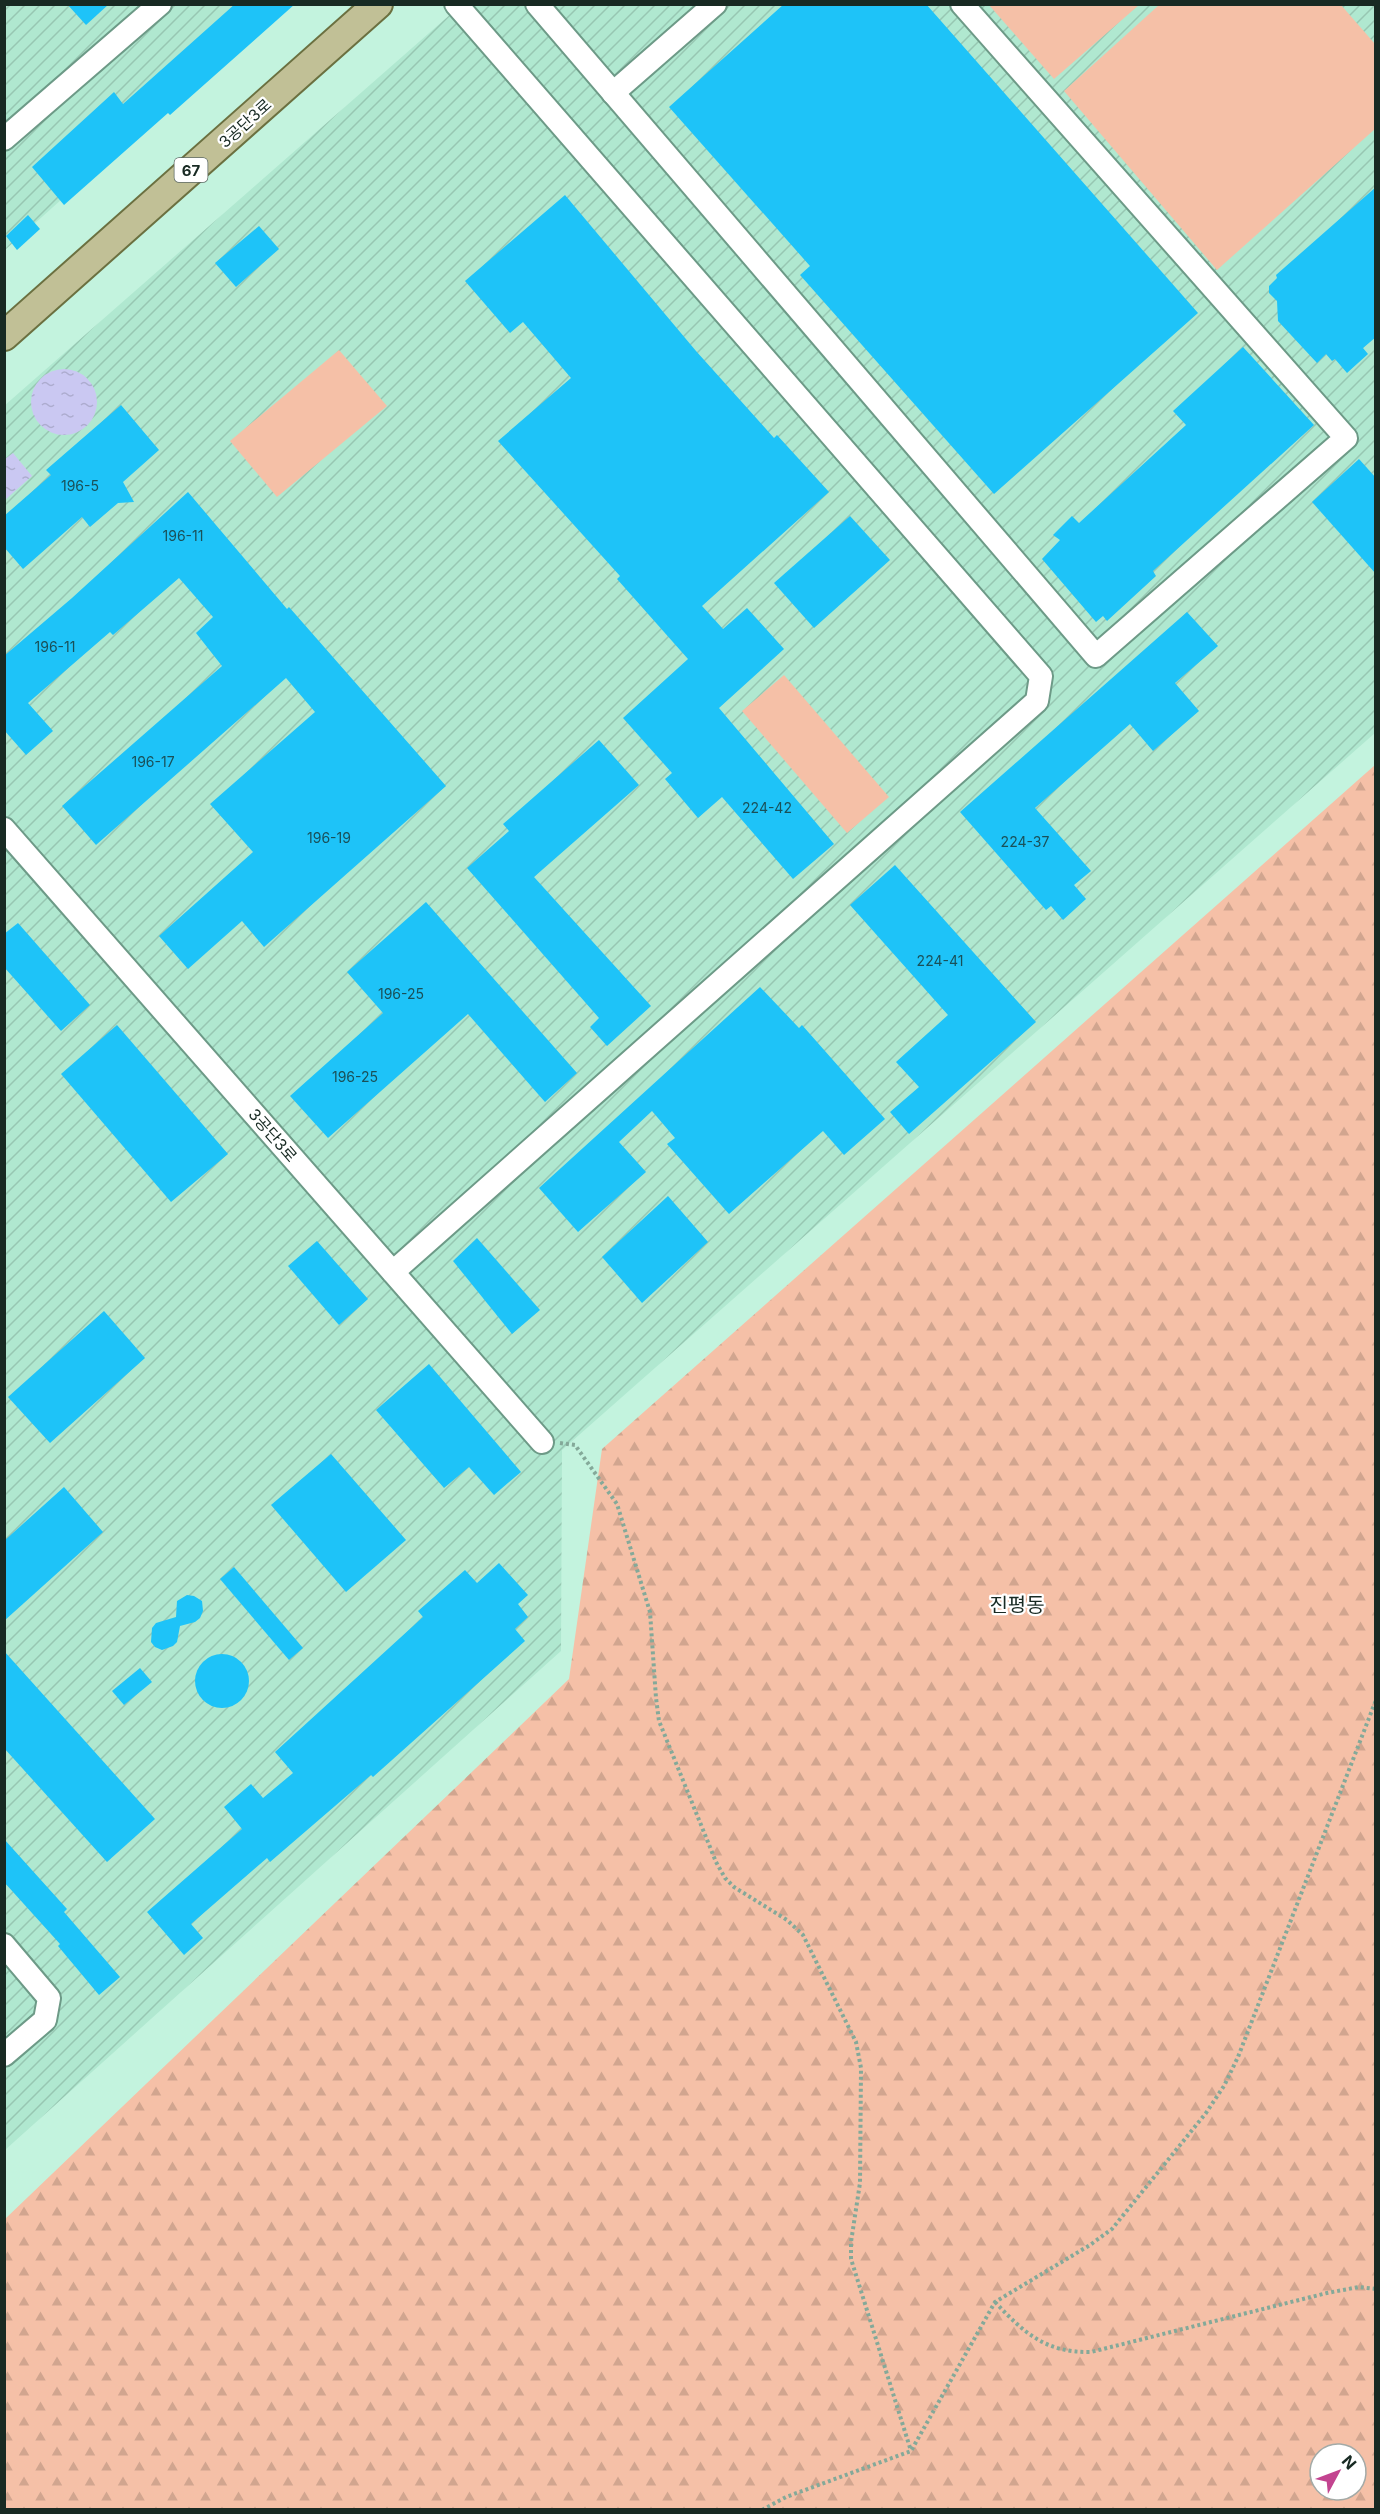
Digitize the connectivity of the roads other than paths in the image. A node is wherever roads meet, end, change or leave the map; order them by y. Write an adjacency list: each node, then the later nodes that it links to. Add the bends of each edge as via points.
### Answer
1 (160, 4): 8 (street)
2 (378, 4): 9 (main road, 3공단3로 / 67)
3 (456, 4): 11 (street, via 1041,676 1037,701)
4 (537, 4): 7 (street)
5 (715, 4): 7 (street)
6 (962, 4): 7 (street, via 1346,438 1096,656)
7 (613, 93)
8 (4, 139)
9 (4, 336)
10 (4, 829): 11 (street, 3공단3로)
11 (393, 1272): 12 (street, 3공단3로)
12 (542, 1442)
13 (4, 1944): 14 (street, via 49,1998 45,2020)
14 (4, 2055)

